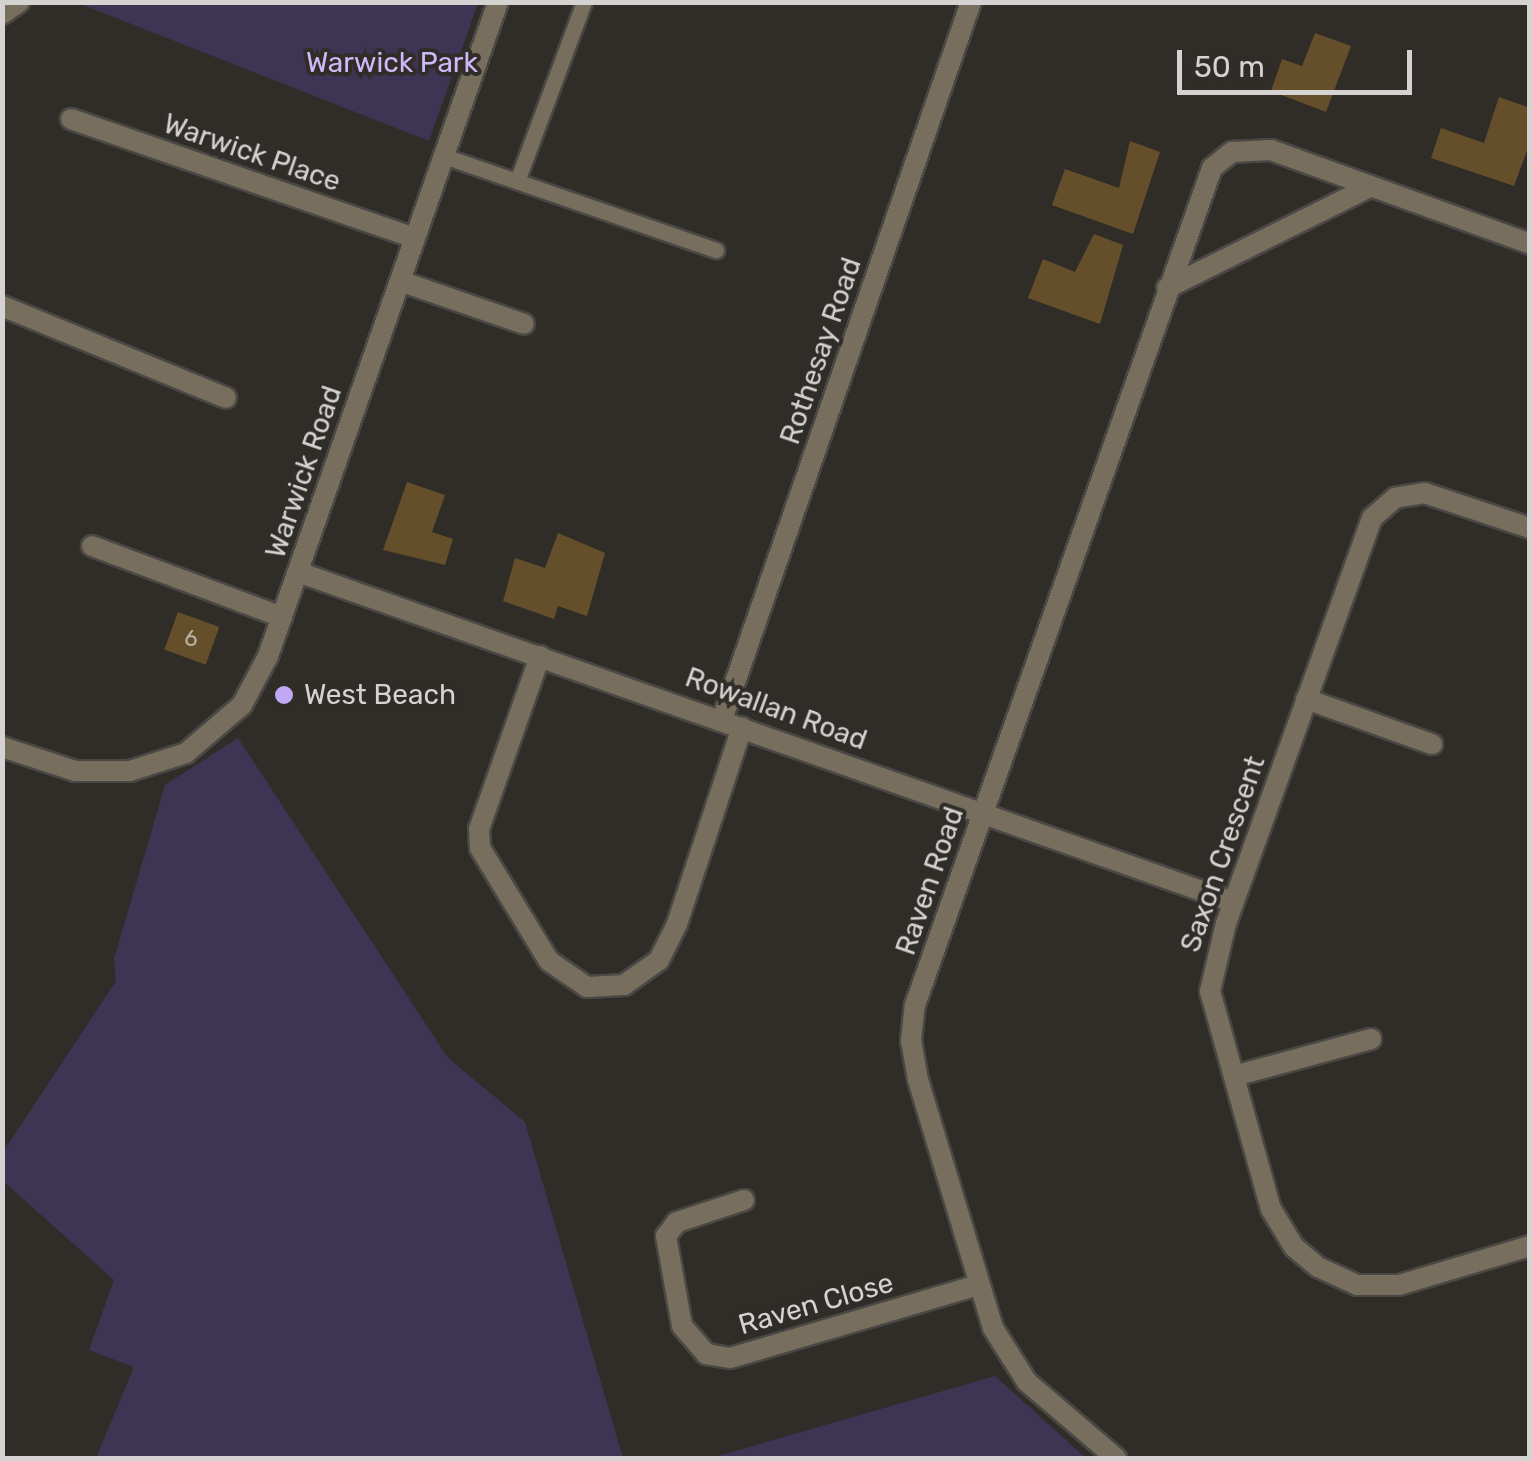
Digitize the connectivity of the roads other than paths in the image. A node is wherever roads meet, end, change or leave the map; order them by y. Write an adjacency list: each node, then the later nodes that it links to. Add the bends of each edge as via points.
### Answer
1 (20, 2): 5 (street)
2 (498, 2): 7 (street, Warwick Road)
3 (584, 2): 8 (lane)
4 (972, 2): 24 (street, Rothesay Road)
5 (2, 14)
6 (71, 120): 10 (street, Warwick Place)
7 (444, 156): 8 (lane); 10 (street, Warwick Road)
8 (517, 182): 12 (lane)
9 (1370, 186): 11 (street, Raven Road); 14 (street); 14 (street, Raven Road, via 1272,150 1232,152 1205,178)
10 (415, 238): 13 (street, Warwick Road)
11 (1530, 244)
12 (716, 250)
13 (400, 281): 16 (street); 20 (street, Warwick Road)
14 (1166, 288): 28 (street, Raven Road)
15 (2, 306): 17 (street)
16 (524, 324)
17 (226, 398)
18 (1530, 528): 23 (street, Saxon Crescent, via 1426,493 1382,506 1366,532)
19 (92, 546): 21 (street)
20 (298, 572): 21 (street, Warwick Road); 22 (street, Rowallan Road)
21 (282, 616): 27 (street, Warwick Road, via 242,705 206,740 171,760 130,772 88,772)
22 (540, 656): 24 (street, Rowallan Road); 25 (street, via 480,829 480,848 549,961 587,987 624,985 659,960)
23 (1306, 699): 26 (street); 29 (street, Saxon Crescent)
24 (722, 717): 25 (street, Rowallan Road)
25 (742, 727): 28 (street, Rowallan Road)
26 (1432, 744)
27 (2, 747)
28 (983, 812): 29 (street, Rowallan Road); 34 (street, Raven Road, via 916,1005 912,1041)
29 (1233, 902): 31 (street, Saxon Crescent, via 1210,991)
30 (1371, 1039): 31 (street)
31 (1234, 1076): 33 (street, Saxon Crescent, via 1275,1219 1294,1246 1342,1282 1399,1285)
32 (744, 1200): 34 (street, Raven Close, via 677,1222 666,1236 682,1326 706,1354 730,1358)
33 (1530, 1246)
34 (978, 1284): 35 (street, Raven Road, via 993,1328 1027,1382)
35 (1116, 1458)

